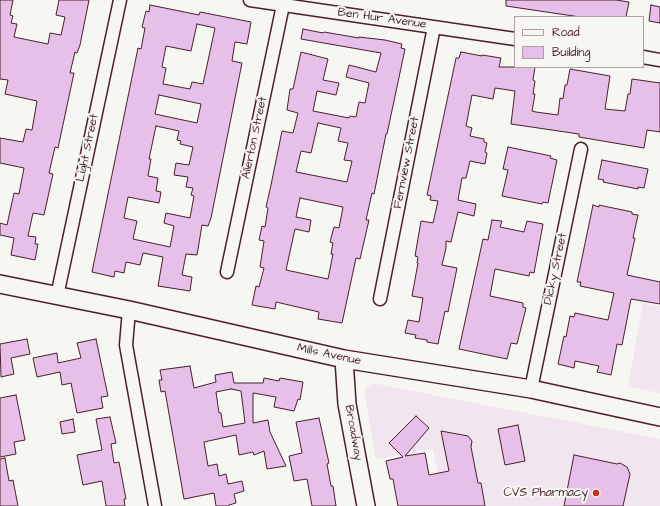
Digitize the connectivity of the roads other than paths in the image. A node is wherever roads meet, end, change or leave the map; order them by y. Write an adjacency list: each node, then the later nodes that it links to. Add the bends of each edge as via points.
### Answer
1 (120, 0): 11 (street, Light Street)
2 (250, 0): 3 (street, Ben Hur Avenue)
3 (283, 5): 4 (street, Ben Hur Avenue); 9 (street, Allerton Street)
4 (434, 27): 5 (street, Ben Hur Avenue); 12 (street, Fernview Street)
5 (514, 39)
6 (644, 57): 7 (street)
7 (660, 60)
8 (581, 149): 15 (street, Dicky Street)
9 (226, 272)
10 (0, 284): 11 (main road, Mills Avenue)
11 (57, 296): 13 (main road, Mills Avenue)
12 (380, 300)
13 (129, 310): 14 (main road, Mills Avenue); 17 (street, via 126,345)
14 (344, 359): 15 (main road, Mills Avenue); 18 (main road, Broadway, via 347,404)
15 (531, 389): 16 (main road, Mills Avenue)
16 (660, 417)
17 (155, 506)
18 (366, 506)

